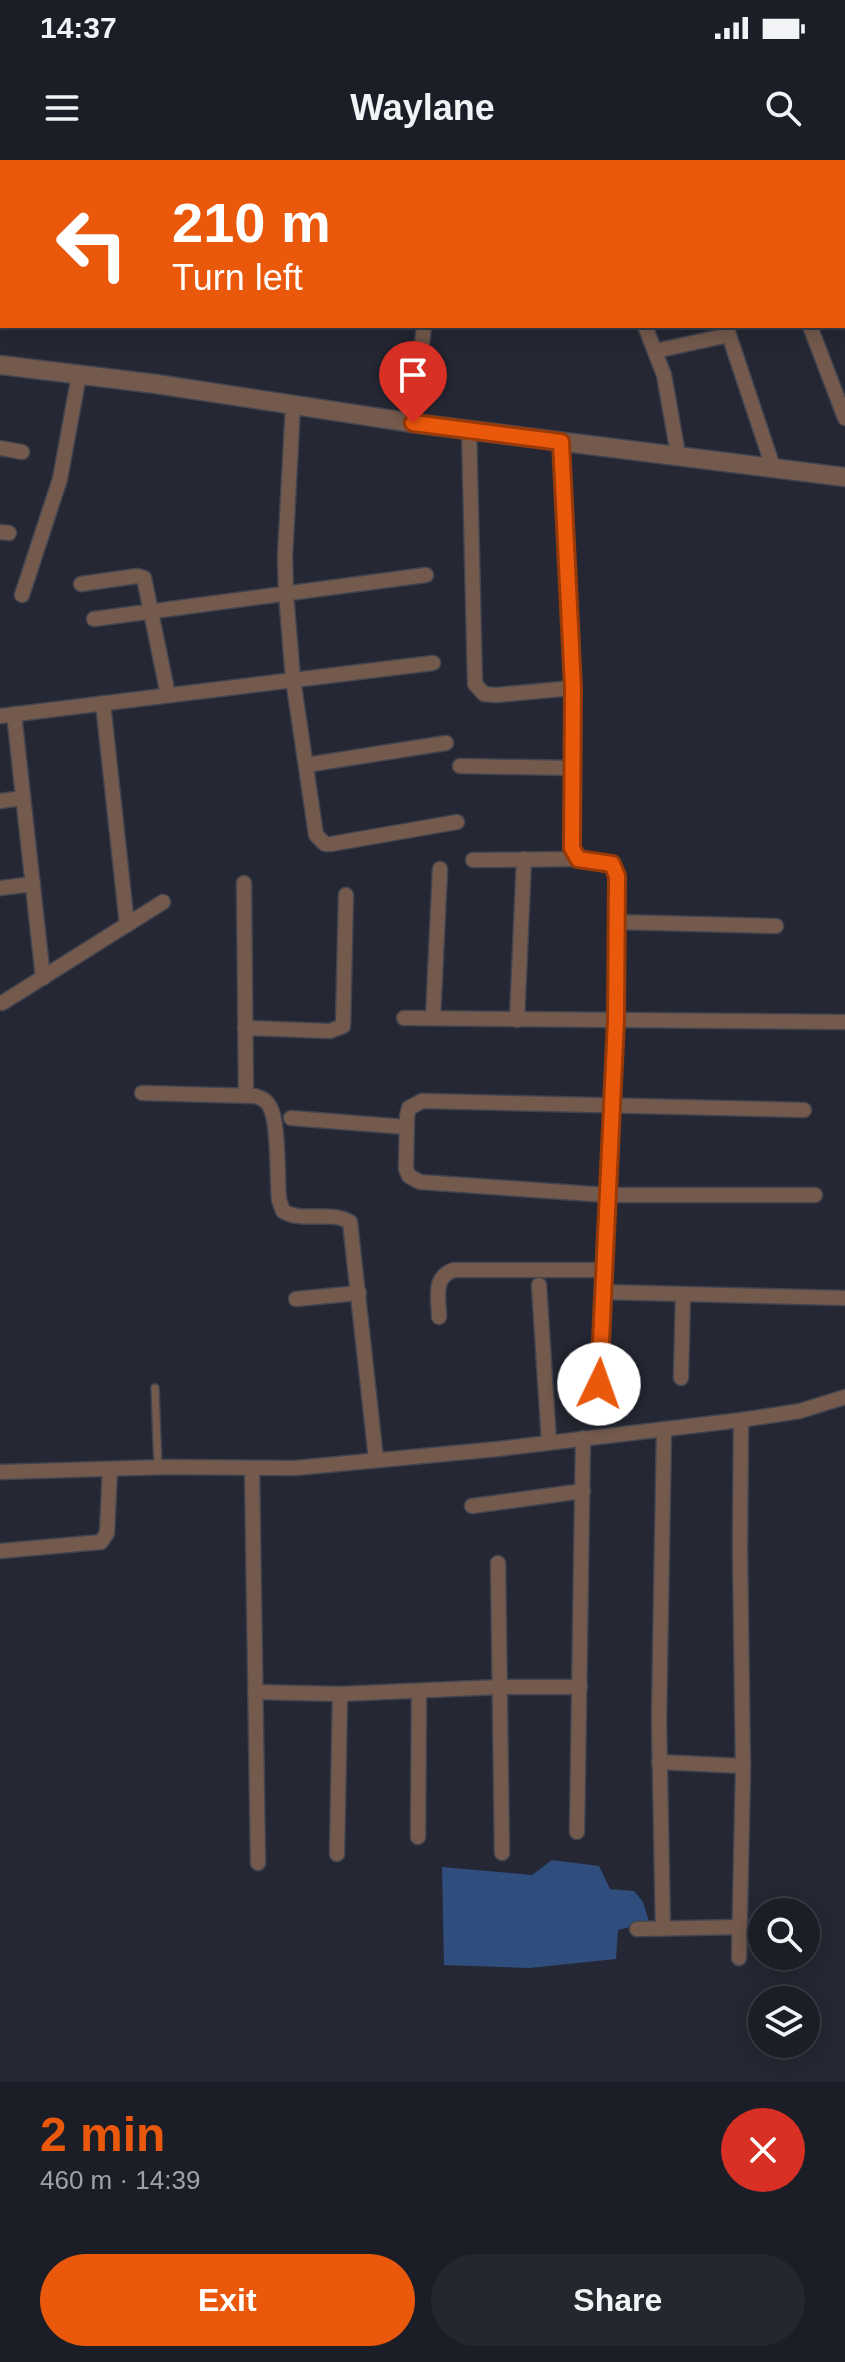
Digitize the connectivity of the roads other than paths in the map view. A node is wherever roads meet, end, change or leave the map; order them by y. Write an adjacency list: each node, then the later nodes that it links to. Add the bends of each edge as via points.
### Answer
1 (424, 328): 10 (street)
2 (646, 328): 5 (street)
3 (811, 328): 9 (street)
4 (727, 331): 5 (street); 16 (street)
5 (655, 351): 15 (street)
6 (0, 365): 7 (street)
7 (79, 375): 8 (street); 21 (street, via 60,479)
8 (293, 405): 10 (street); 20 (street)
9 (845, 418)
10 (413, 423): 11 (street)
11 (469, 429): 12 (street); 26 (street, via 475,684 484,694 496,695)
12 (561, 442): 15 (street); 26 (street)
13 (0, 448): 14 (street)
14 (22, 452)
15 (678, 454): 16 (street)
16 (773, 467): 17 (street)
17 (845, 477)
18 (426, 575): 20 (street)
19 (81, 584): 22 (street, via 141,576)
20 (286, 594): 22 (street); 25 (street)
21 (22, 595)
22 (153, 612): 23 (street); 27 (street)
23 (94, 619)
24 (433, 663): 25 (street)
25 (293, 679): 27 (street); 31 (street)
26 (573, 688): 33 (street)
27 (168, 695): 28 (street)
28 (103, 703): 29 (street); 47 (street)
29 (7, 715): 34 (street)
30 (446, 743): 31 (street)
31 (306, 765): 36 (street, via 314,827 325,844)
32 (460, 766): 33 (street)
33 (572, 768): 38 (street, via 572,848)
34 (23, 798): 35 (street); 42 (street)
35 (0, 801)
36 (457, 822)
37 (524, 859): 38 (street); 39 (street); 53 (street)
38 (578, 859): 46 (street, via 605,861 615,869)
39 (473, 860)
40 (440, 869): 52 (street)
41 (244, 883): 56 (street)
42 (33, 884): 43 (street); 49 (street)
43 (0, 888)
44 (346, 895): 56 (street, via 343,1026 330,1031)
45 (163, 902): 47 (street)
46 (616, 922): 48 (street); 54 (street)
47 (127, 925): 49 (street)
48 (776, 926)
49 (43, 978): 50 (street)
50 (2, 1003)
51 (404, 1018): 52 (street)
52 (433, 1018): 53 (street)
53 (517, 1020): 54 (street)
54 (616, 1020): 55 (street); 59 (street)
55 (845, 1022)
56 (245, 1028): 58 (street)
57 (142, 1093): 58 (street)
58 (246, 1096): 68 (street, via 263,1098 272,1111 283,1211 350,1222)
59 (610, 1106): 60 (street); 62 (street, via 422,1101 409,1108); 63 (street)
60 (804, 1110)
61 (291, 1118): 62 (street)
62 (406, 1127): 63 (street, via 406,1169 420,1182)
63 (607, 1195): 64 (street); 65 (street)
64 (815, 1195)
65 (604, 1270): 67 (street); 72 (street, via 454,1270 439,1280)
66 (539, 1285): 80 (street)
67 (603, 1292): 69 (street); 74 (street)
68 (359, 1293): 71 (street); 81 (street)
69 (683, 1294): 70 (street); 73 (street)
70 (845, 1298)
71 (296, 1299)
72 (439, 1317)
73 (681, 1378)
74 (599, 1384)
75 (155, 1388): 82 (lane)
76 (845, 1397): 77 (street)
77 (741, 1420): 78 (street); 96 (street)
78 (664, 1429): 79 (street); 95 (street)
79 (583, 1438): 80 (street); 86 (street)
80 (549, 1442): 81 (street)
81 (376, 1459): 83 (street)
82 (158, 1467): 83 (street); 84 (street)
83 (252, 1468): 93 (street)
84 (110, 1469): 85 (street); 88 (street, via 107,1533 101,1542)
85 (0, 1472)
86 (583, 1491): 87 (street); 91 (street)
87 (472, 1506)
88 (0, 1551)
89 (498, 1563): 90 (street)
90 (500, 1687): 91 (street); 92 (street); 99 (street)
91 (580, 1687): 97 (street)
92 (419, 1691): 94 (street); 98 (street)
93 (255, 1692): 94 (street); 101 (street)
94 (340, 1694): 100 (street)
95 (659, 1762): 96 (street); 104 (street)
96 (743, 1766): 102 (street)
97 (577, 1832)
98 (418, 1837)
99 (502, 1853)
100 (337, 1854)
101 (258, 1863)
102 (740, 1927): 104 (street); 105 (street)
103 (637, 1929): 104 (street)
104 (663, 1929)
105 (739, 1958)

